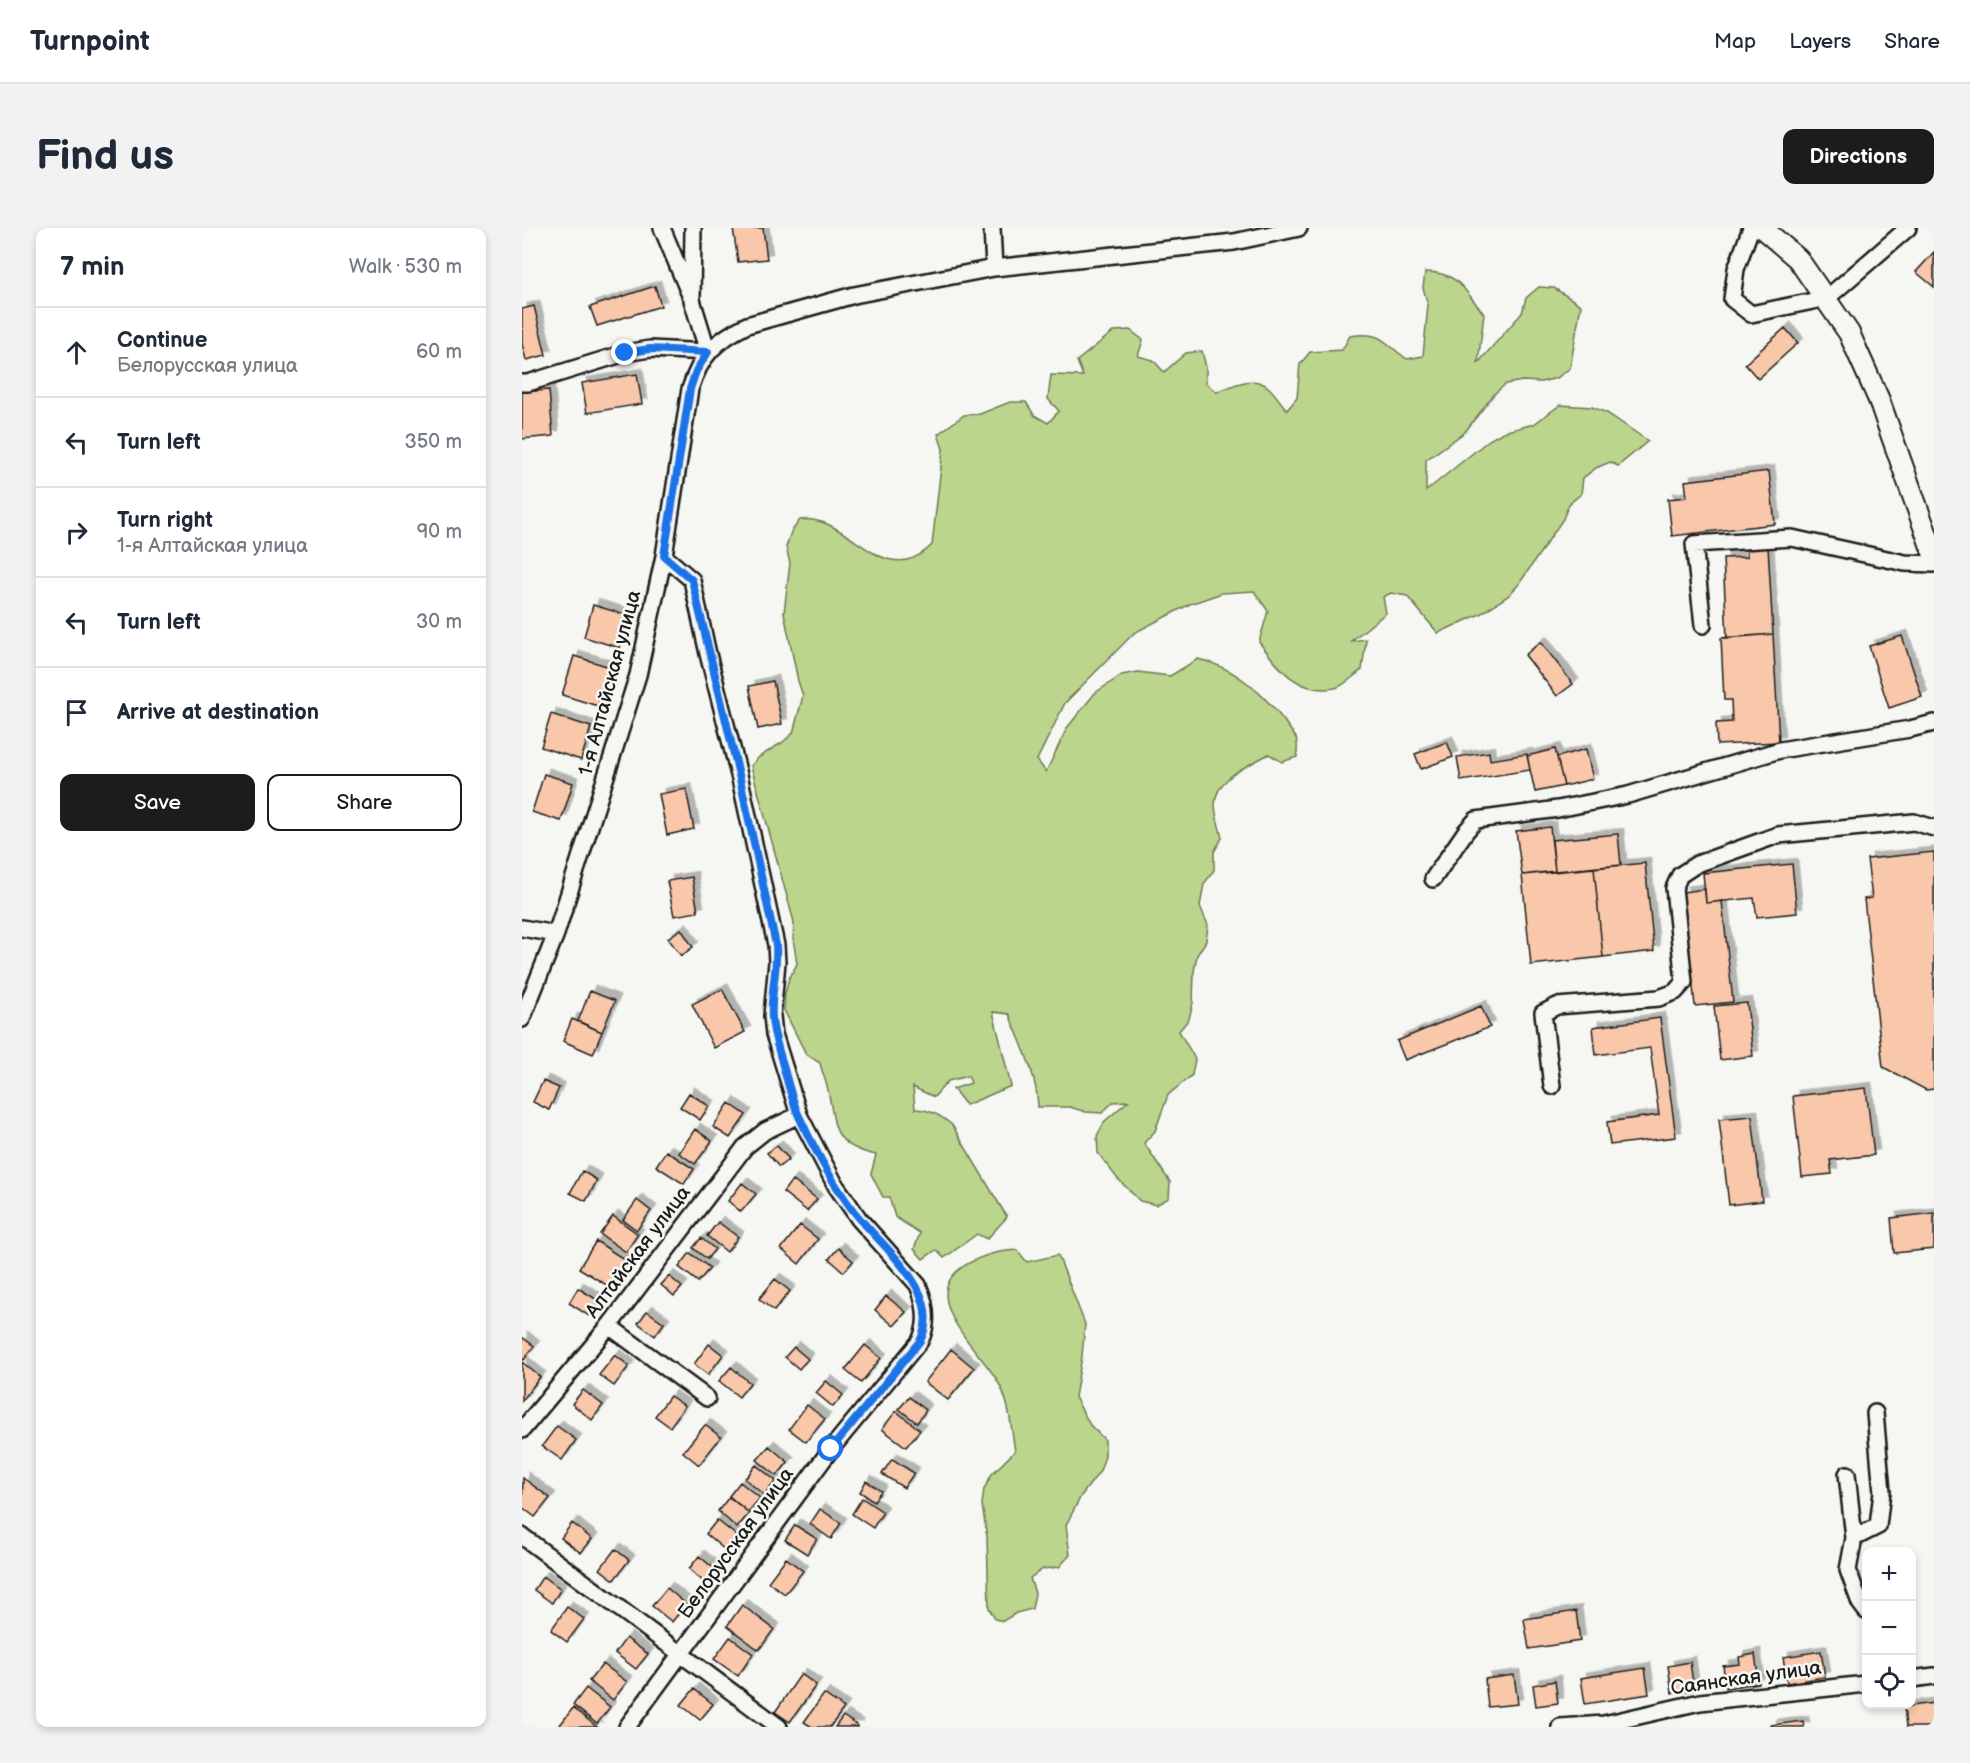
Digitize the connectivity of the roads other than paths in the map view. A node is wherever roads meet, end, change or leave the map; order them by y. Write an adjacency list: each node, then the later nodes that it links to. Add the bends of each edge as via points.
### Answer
1 (662, 228): 10 (street)
2 (693, 228): 10 (street)
3 (992, 228): 8 (street)
4 (1299, 228): 8 (street, 1-я Алтайская улица, via 1234,242)
5 (1751, 228): 9 (street, via 1736,269 1732,299 1751,314)
6 (1762, 228): 9 (main road, via 1798,259)
7 (1908, 228): 9 (street)
8 (994, 268): 11 (street, 1-я Алтайская улица, via 854,295 758,322 733,332)
9 (1827, 298): 13 (main road, via 1868,371)
10 (692, 300): 11 (street)
11 (708, 352): 12 (street, via 650,349 625,353); 14 (street, 1-я Алтайская улица, via 690,389)
12 (522, 383)
13 (1934, 555)
14 (664, 556): 21 (street, 1-я Алтайская улица, via 638,675); 24 (street, via 692,580 776,945 774,1034)
15 (1934, 564): 16 (street, via 1905,563 1792,538 1694,544)
16 (1703, 625)
17 (1934, 723): 19 (street, via 1780,750 1628,795 1476,820)
18 (1934, 828): 23 (street, via 1914,822 1778,835 1697,864 1680,875 1674,888 1684,982 1675,992 1659,998 1557,1006 1543,1013)
19 (1434, 879)
20 (522, 928): 21 (street)
21 (556, 934): 22 (street, 1-я Алтайская улица)
22 (522, 1019)
23 (1552, 1086)
24 (799, 1115): 25 (street, Алтайская улица, via 765,1131 745,1148); 33 (street, Белорусская улица, via 836,1186 918,1286 925,1308 925,1330 831,1449)
25 (609, 1326): 26 (street); 28 (street, Алтайская улица)
26 (707, 1398)
27 (1875, 1413): 31 (street, via 1882,1492 1878,1526)
28 (522, 1430)
29 (1847, 1474): 31 (street)
30 (522, 1536): 33 (street)
31 (1854, 1538): 32 (street, via 1848,1570)
32 (1862, 1606)
33 (681, 1652): 38 (street, Белорусская улица); 39 (street)
34 (1934, 1676): 35 (street)
35 (1916, 1678)
36 (1862, 1684): 37 (street, Саянская улица, via 1700,1702)
37 (1604, 1726): 40 (street, Саянская улица)
38 (627, 1727)
39 (779, 1727)
40 (1560, 1727)

